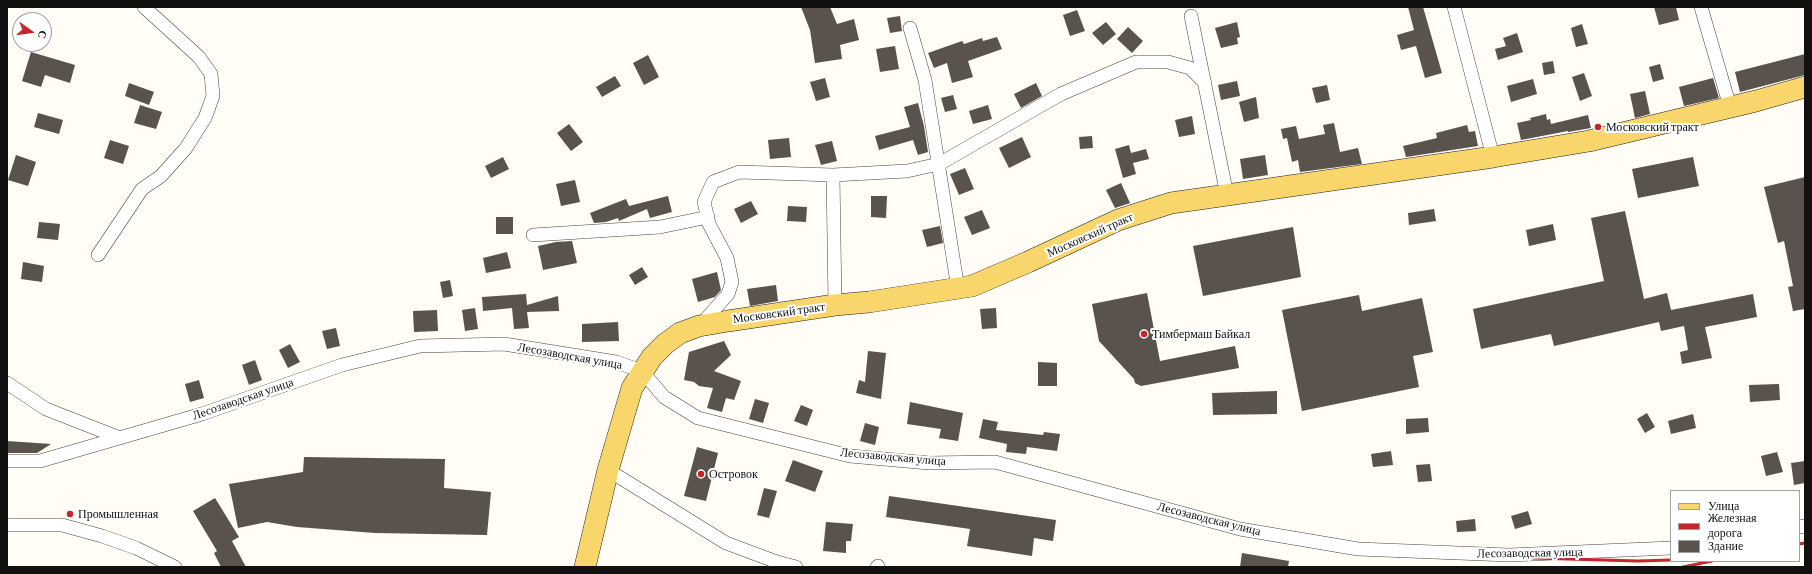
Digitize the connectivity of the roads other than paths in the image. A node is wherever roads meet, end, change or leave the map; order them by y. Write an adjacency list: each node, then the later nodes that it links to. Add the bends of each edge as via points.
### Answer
1 (144, 7): 15 (street, via 199,57 211,74 213,96 205,118 186,148 161,176 142,188)
2 (1454, 7): 9 (street)
3 (1700, 7): 8 (street)
4 (1192, 16): 6 (street)
5 (910, 28): 10 (street, via 926,80)
6 (1205, 83): 10 (street, via 1190,68 1168,62 1136,62 1061,94); 12 (street)
7 (1805, 86): 8 (main road, Московский тракт)
8 (1730, 107): 9 (main road, Московский тракт, via 1589,141)
9 (1494, 157): 12 (main road, Московский тракт)
10 (939, 164): 11 (street, via 907,171); 16 (street)
11 (833, 175): 13 (street, via 739,172 713,182 704,202); 17 (street)
12 (1227, 195): 16 (main road, Московский тракт, via 1171,203 1118,220 1028,262 972,286)
13 (708, 217): 14 (street, via 660,227); 18 (street, via 709,224 727,258 732,282 728,294)
14 (533, 235)
15 (98, 255)
16 (958, 289): 17 (main road, Московский тракт)
17 (835, 305): 18 (main road, Московский тракт)
18 (699, 326): 19 (main road, Московский тракт, via 680,333 664,344)
19 (642, 371): 21 (street, Лесозаводская улица, via 616,362 504,344 420,346 342,365 202,414); 23 (main road, Московский тракт, via 632,388); 25 (street, Лесозаводская улица, via 664,397 698,418 850,456 928,463 995,462 1240,529 1358,549 1509,555)
20 (7, 383): 21 (street, via 46,409)
21 (120, 438): 22 (street, Лесозаводская улица, via 40,461)
22 (7, 461)
23 (608, 470): 27 (main road, Московский тракт); 28 (street, via 726,543)
24 (7, 525): 26 (street, via 62,525 136,548)
25 (1670, 548)
26 (175, 567)
27 (584, 567)
28 (796, 567)

